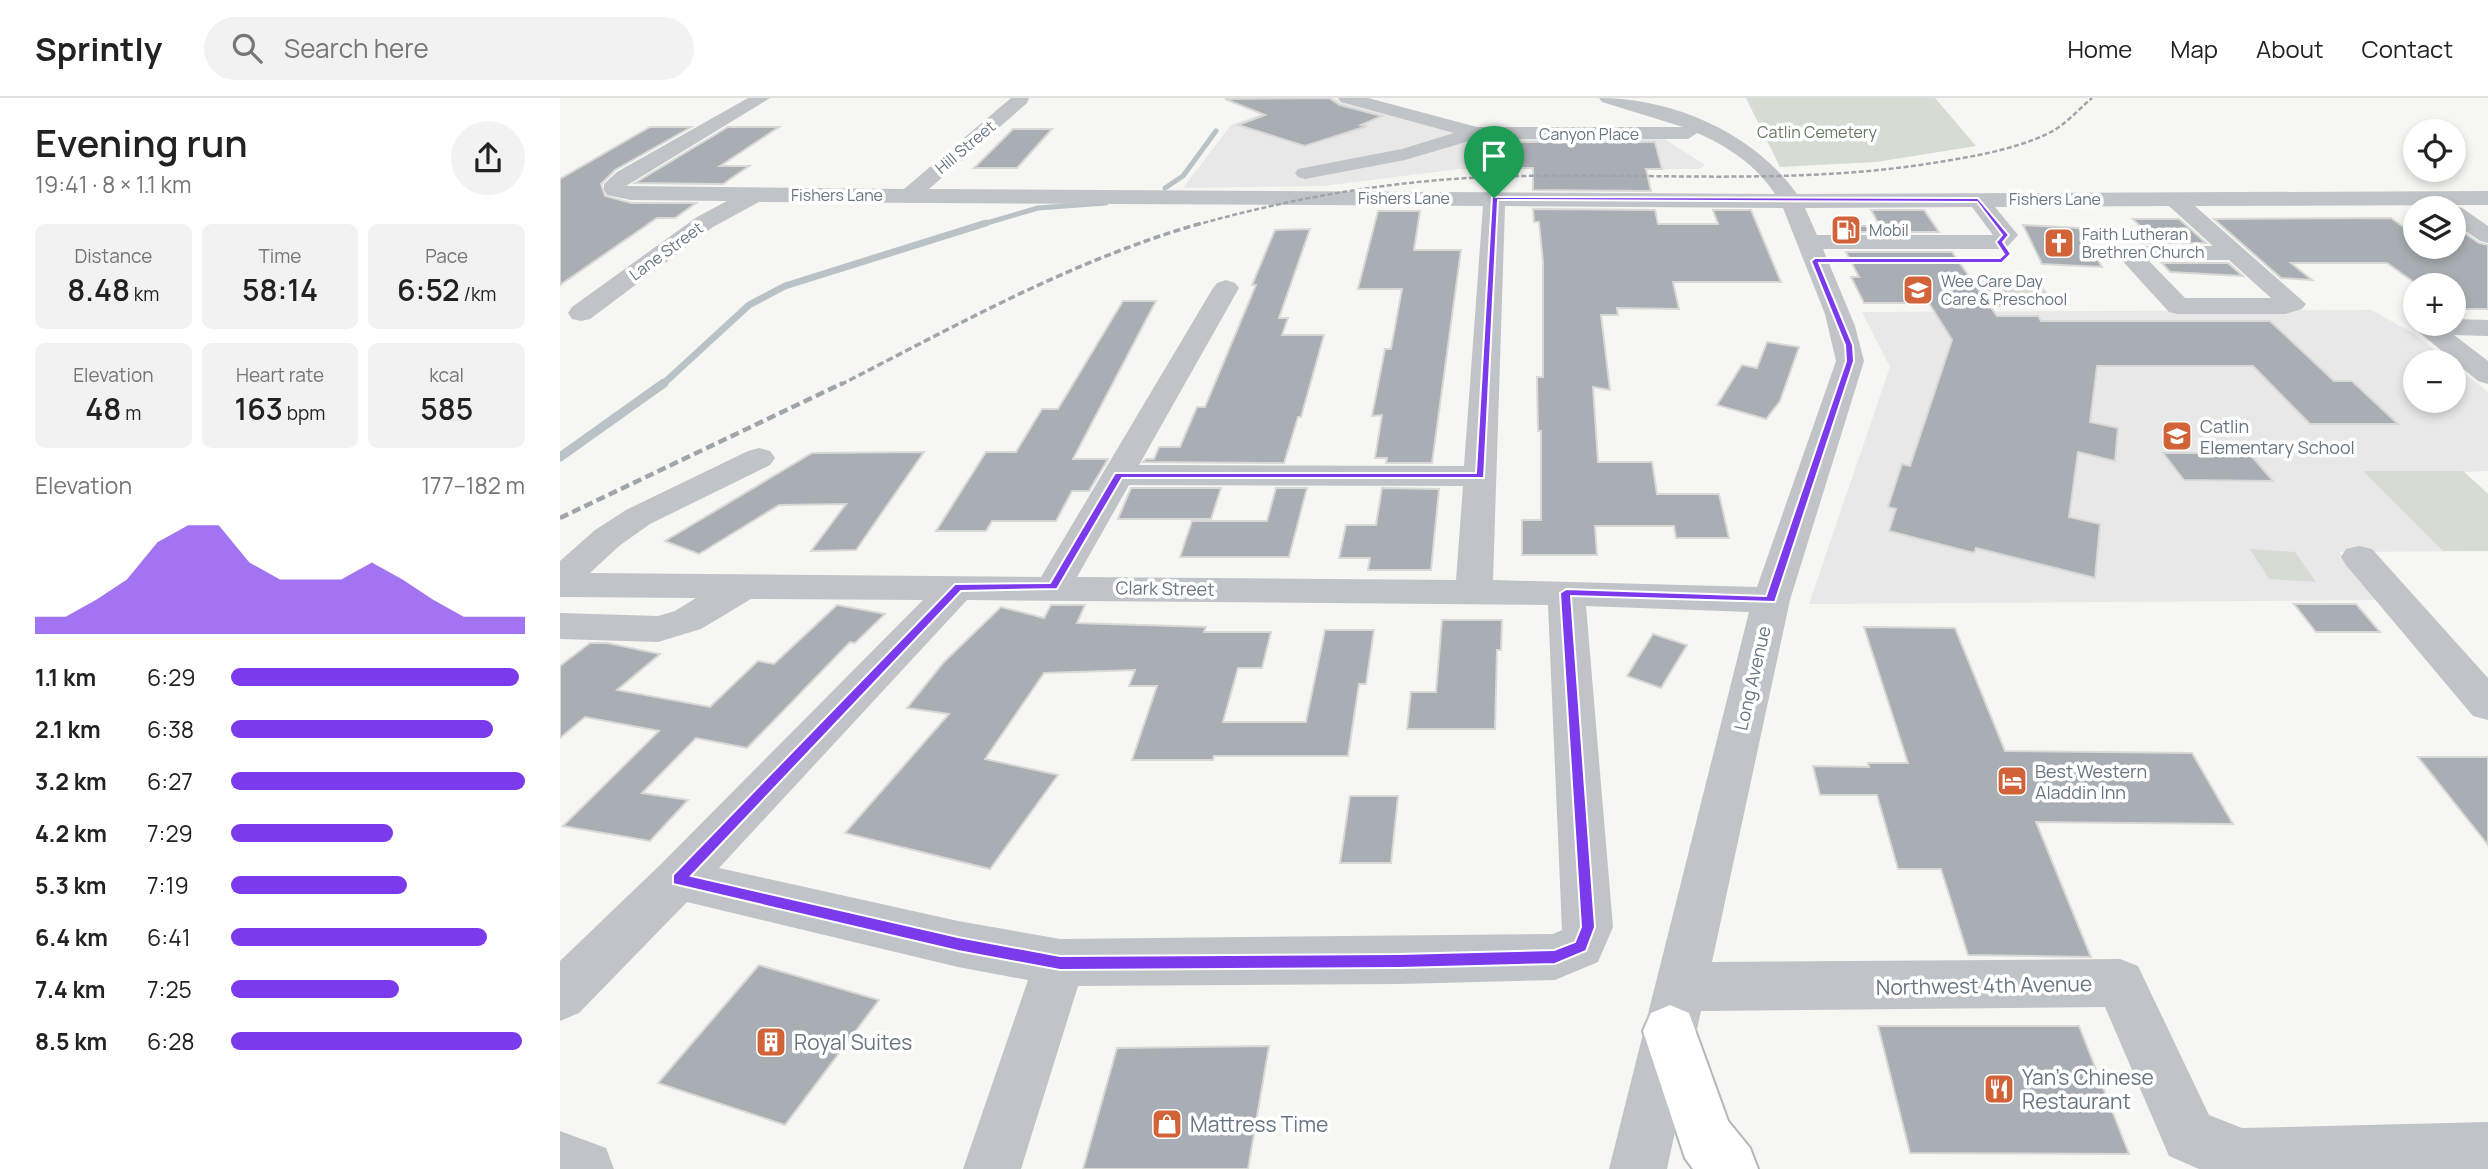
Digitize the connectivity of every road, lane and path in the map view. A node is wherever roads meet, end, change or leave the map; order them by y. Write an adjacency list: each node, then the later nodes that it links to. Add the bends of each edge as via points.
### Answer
1 (761, 98): 9 (street, Fishers Lane, via 615,184 615,190 631,193)
2 (1347, 98): 5 (street, Canyon Place)
3 (1608, 98): 6 (street)
4 (1021, 99): 10 (street, Hill Street)
5 (1476, 133): 6 (street, Canyon Place); 7 (street, via 1405,154)
6 (1711, 133): 8 (street, Long Avenue, via 1758,139)
7 (1305, 173)
8 (1782, 189): 11 (street, Fishers Lane); 14 (street, Fishers Lane); 19 (street, Long Avenue)
9 (755, 195): 10 (street, Fishers Lane); 22 (street, Lane Street, via 705,222)
10 (909, 196): 11 (street, Fishers Lane)
11 (1494, 198): 27 (street)
12 (2488, 198): 15 (street, Fishers Lane)
13 (2174, 199): 14 (street, Fishers Lane); 16 (street, Fishers Lane); 20 (street)
14 (1978, 200): 19 (street, via 2006,235 1999,242 2008,254 2002,261)
15 (2466, 200)
16 (2403, 202)
17 (2466, 221): 18 (street)
18 (2488, 236)
19 (1811, 251): 35 (street, Long Avenue, via 1849,345 1850,361)
20 (2235, 253): 20 (street, via 2293,304 2178,306 2130,256)
21 (1226, 288): 26 (street)
22 (581, 313)
23 (2488, 328): 24 (street, via 2426,327)
24 (2488, 375)
25 (759, 458): 29 (street, via 628,523 607,538)
26 (1118, 475): 27 (street); 32 (street)
27 (1480, 476): 33 (street)
28 (2359, 557): 37 (street)
29 (563, 586): 30 (street, Clark Street)
30 (743, 587): 31 (street, Clark Street); 36 (street, via 688,620 658,629)
31 (958, 587): 32 (street, Clark Street); 38 (street)
32 (1053, 587): 33 (street, Clark Street)
33 (1474, 592): 34 (street, Clark Street)
34 (1566, 593): 35 (street, Clark Street); 39 (street, via 1588,927 1580,946 1555,957)
35 (1771, 600): 41 (street, Long Avenue)
36 (560, 626)
37 (2488, 705)
38 (678, 879): 39 (street); 40 (street)
39 (1060, 963): 45 (street)
40 (560, 996)
41 (1675, 1009): 42 (street, Northwest 4th Avenue, via 2120,983 2189,1136 2242,1157); 46 (street, Long Avenue); 47 (main road, via 1705,1138)
42 (2488, 1151)
43 (560, 1160): 44 (street)
44 (585, 1169)
45 (992, 1169)
46 (1638, 1169)
47 (1729, 1169)

